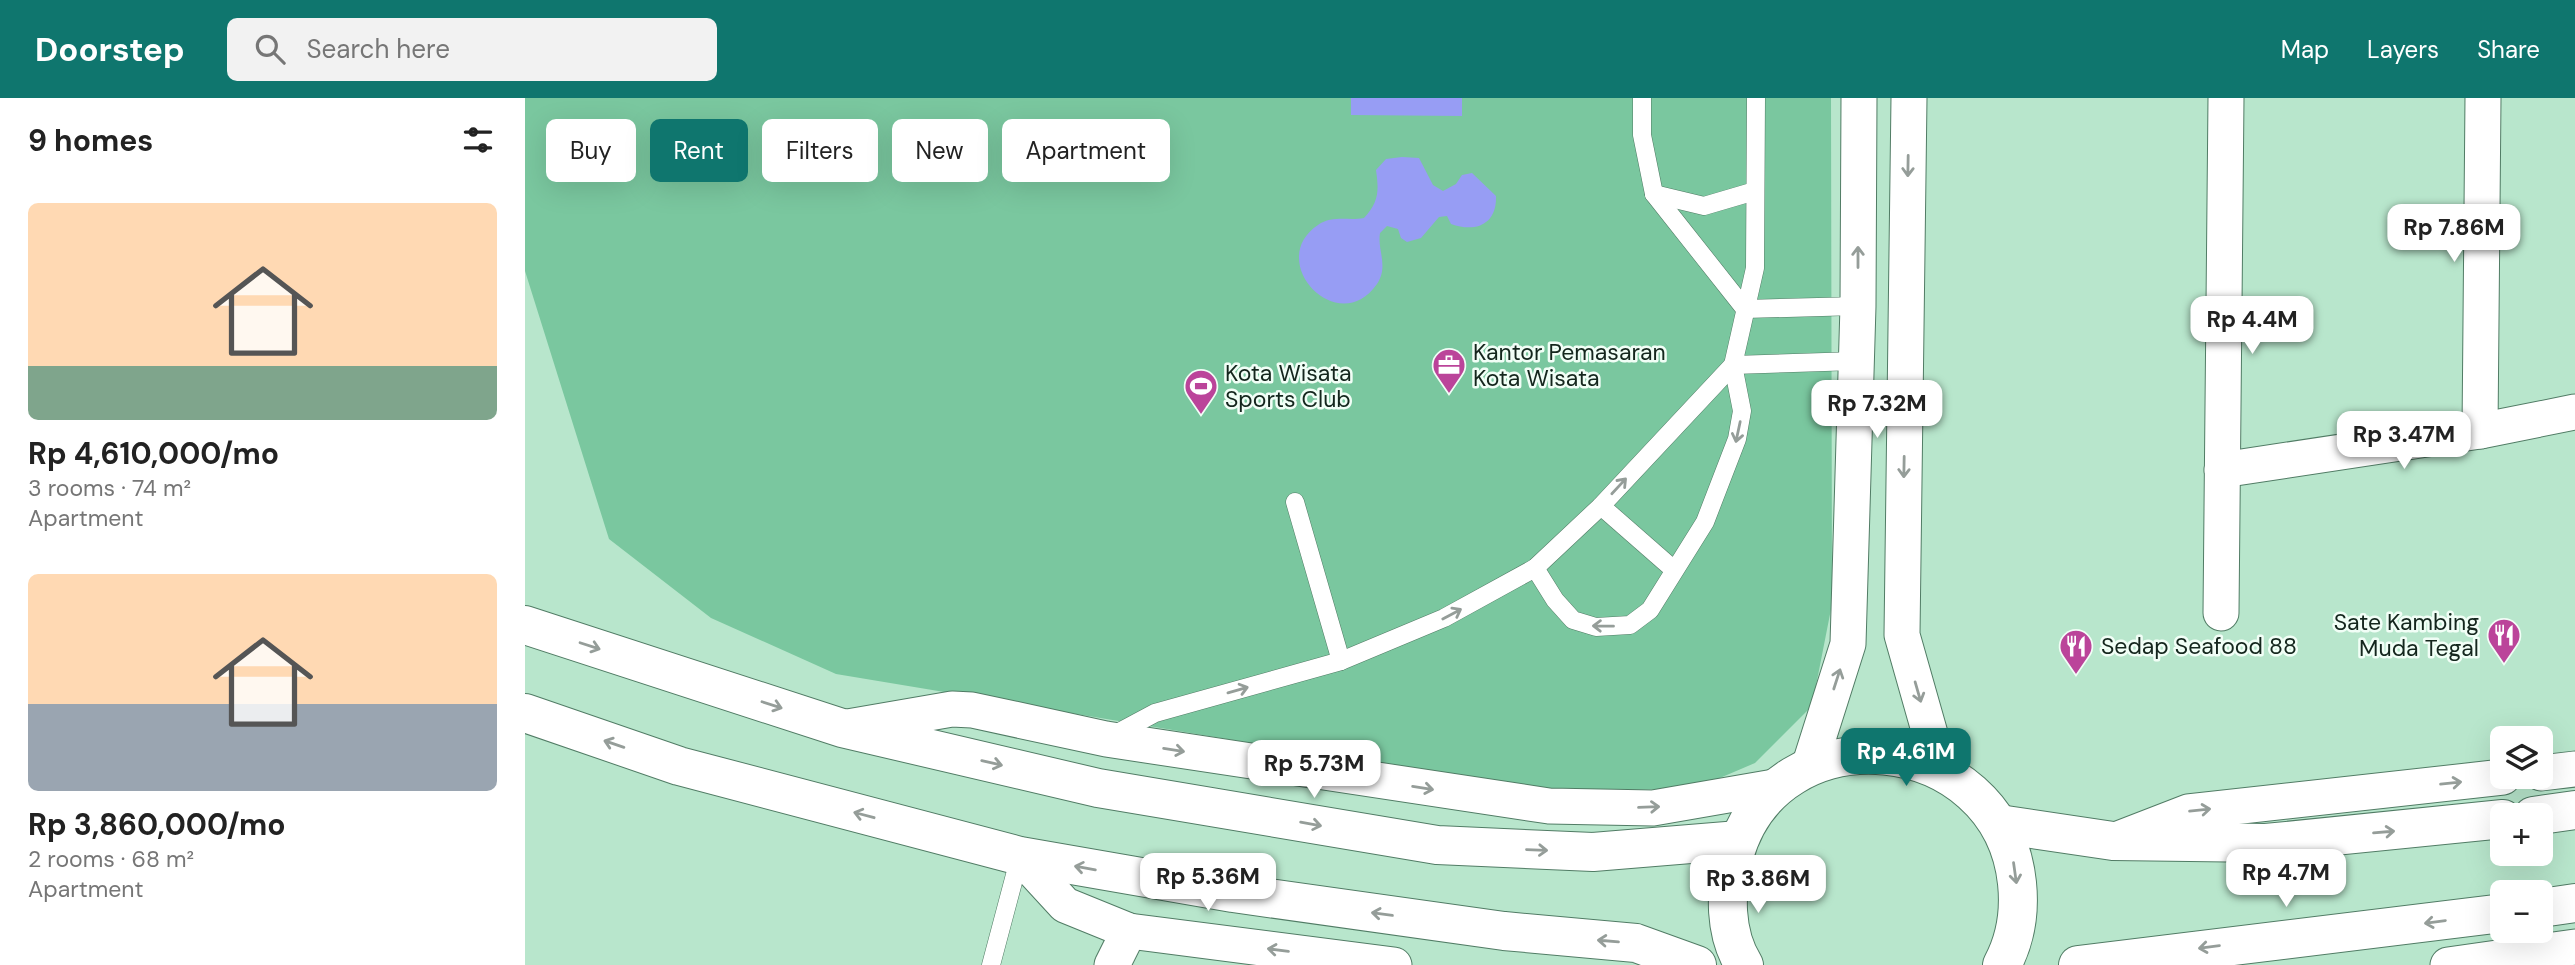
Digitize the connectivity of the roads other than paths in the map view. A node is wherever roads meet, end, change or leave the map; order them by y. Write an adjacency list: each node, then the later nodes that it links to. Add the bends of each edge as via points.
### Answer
1 (1642, 98): 8 (lane, via 1642,135)
2 (1756, 98): 7 (lane)
3 (1859, 98): 9 (street, one-way to 3)
4 (1909, 98): 26 (street, one-way to 26, via 1902,635)
5 (2227, 98): 15 (street)
6 (2483, 98): 14 (street)
7 (1755, 191): 8 (lane, via 1704,206); 10 (lane, via 1755,268)
8 (1654, 194): 10 (lane)
9 (1858, 306): 10 (lane); 11 (street)
10 (1745, 309): 12 (lane)
11 (1856, 361): 12 (lane); 29 (street, one-way to 11, via 1848,644)
12 (1733, 365): 17 (lane, one-way to 12); 19 (lane, one-way to 19, via 1742,411 1737,439 1705,522)
13 (2575, 412): 14 (street)
14 (2480, 431): 15 (street)
15 (2222, 470): 20 (street)
16 (1295, 502): 22 (lane)
17 (1601, 506): 18 (lane); 19 (lane)
18 (1535, 568): 19 (lane, one-way to 18, via 1650,610 1630,625 1596,627 1573,620); 22 (lane, one-way to 18, via 1444,618)
19 (1674, 569)
20 (2221, 613)
21 (525, 625): 24 (street, one-way to 24)
22 (1341, 661): 25 (lane, one-way to 22, via 1155,713)
23 (525, 713): 37 (street, one-way to 23, via 679,766)
24 (842, 728): 25 (street, via 962,709); 35 (street, one-way to 35, via 1098,788 1437,845 1593,852)
25 (1106, 739): 29 (street, one-way to 29, via 1549,806 1653,808)
26 (1940, 769): 29 (street, via 1902,755 1841,756); 34 (street, via 1973,793)
27 (2575, 769): 28 (street)
28 (2553, 772)
29 (1794, 776): 35 (street, via 1756,811)
30 (2490, 778): 36 (street, one-way to 30, via 2188,812)
31 (2575, 810): 32 (street)
32 (2553, 813)
33 (2490, 821): 36 (street, one-way to 33, via 2266,843)
34 (1999, 824): 36 (street); 50 (street, one-way to 50, via 2015,864 2019,906 2011,948)
35 (1739, 840): 49 (street, via 1728,879 1728,919)
36 (2113, 841)
37 (1020, 856): 41 (street, via 1065,905); 44 (street, one-way to 37, via 1636,943 1504,932); 45 (lane)
38 (2575, 903): 39 (street)
39 (2553, 906)
40 (2490, 915): 43 (street, one-way to 43)
41 (1129, 931): 46 (street); 47 (street); 48 (street, one-way to 41)
42 (2575, 947): 52 (street)
43 (2134, 961): 51 (street)
44 (1677, 962)
45 (991, 965)
46 (1112, 965)
47 (1138, 965)
48 (1394, 965)
49 (1744, 965)
50 (2002, 965)
51 (2078, 965)
52 (2448, 965)

